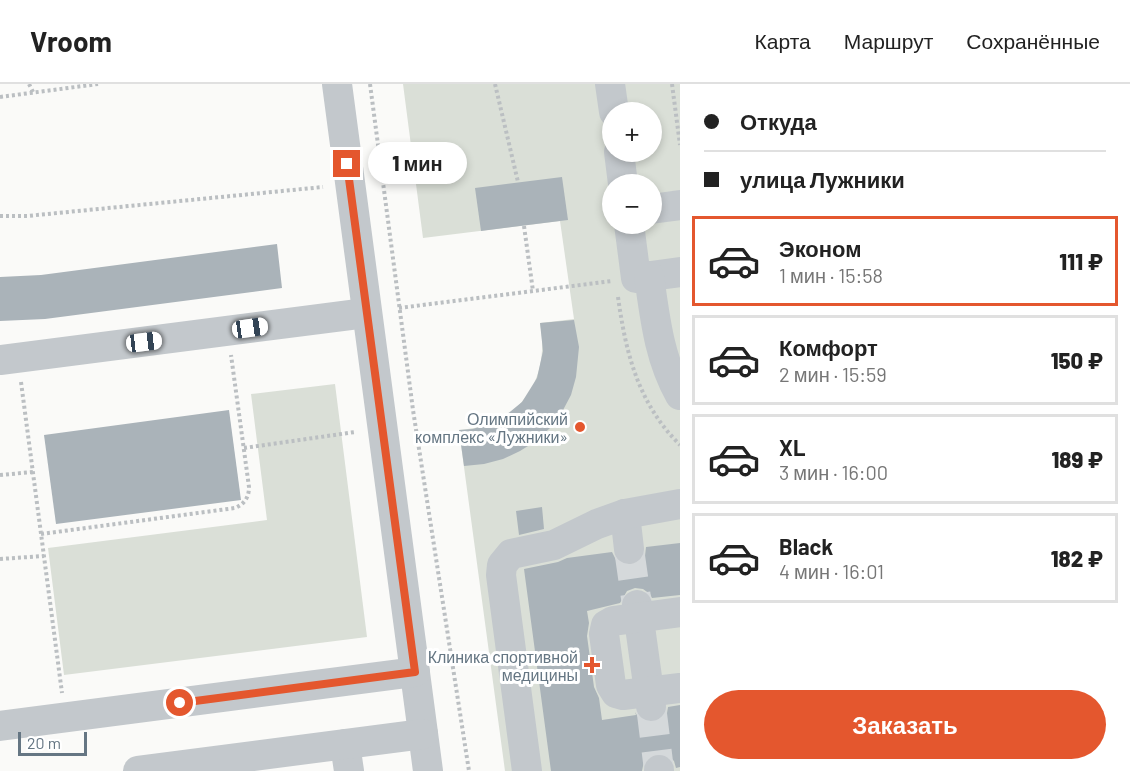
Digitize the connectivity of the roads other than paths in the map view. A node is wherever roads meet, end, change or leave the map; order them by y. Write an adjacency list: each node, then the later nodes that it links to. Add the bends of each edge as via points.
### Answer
1 (337, 84): 9 (street)
2 (610, 84): 3 (street)
3 (613, 102)
4 (680, 205): 5 (street)
5 (662, 207)
6 (629, 234): 8 (street, via 636,278)
7 (680, 272): 8 (street)
8 (649, 276): 11 (street, via 664,360)
9 (366, 313): 10 (street); 16 (street)
10 (9, 360)
11 (680, 395)
12 (680, 504): 13 (street)
13 (625, 514): 14 (street); 25 (street, via 554,545 512,554 502,565)
14 (629, 549)
15 (680, 612): 17 (street, via 638,611 650,699)
16 (415, 672): 18 (street); 19 (street)
17 (680, 688)
18 (0, 726)
19 (423, 734): 20 (street); 24 (street)
20 (347, 757): 21 (street)
21 (247, 764): 22 (street)
22 (182, 768): 23 (street)
23 (138, 771)
24 (428, 771)
25 (527, 771)

